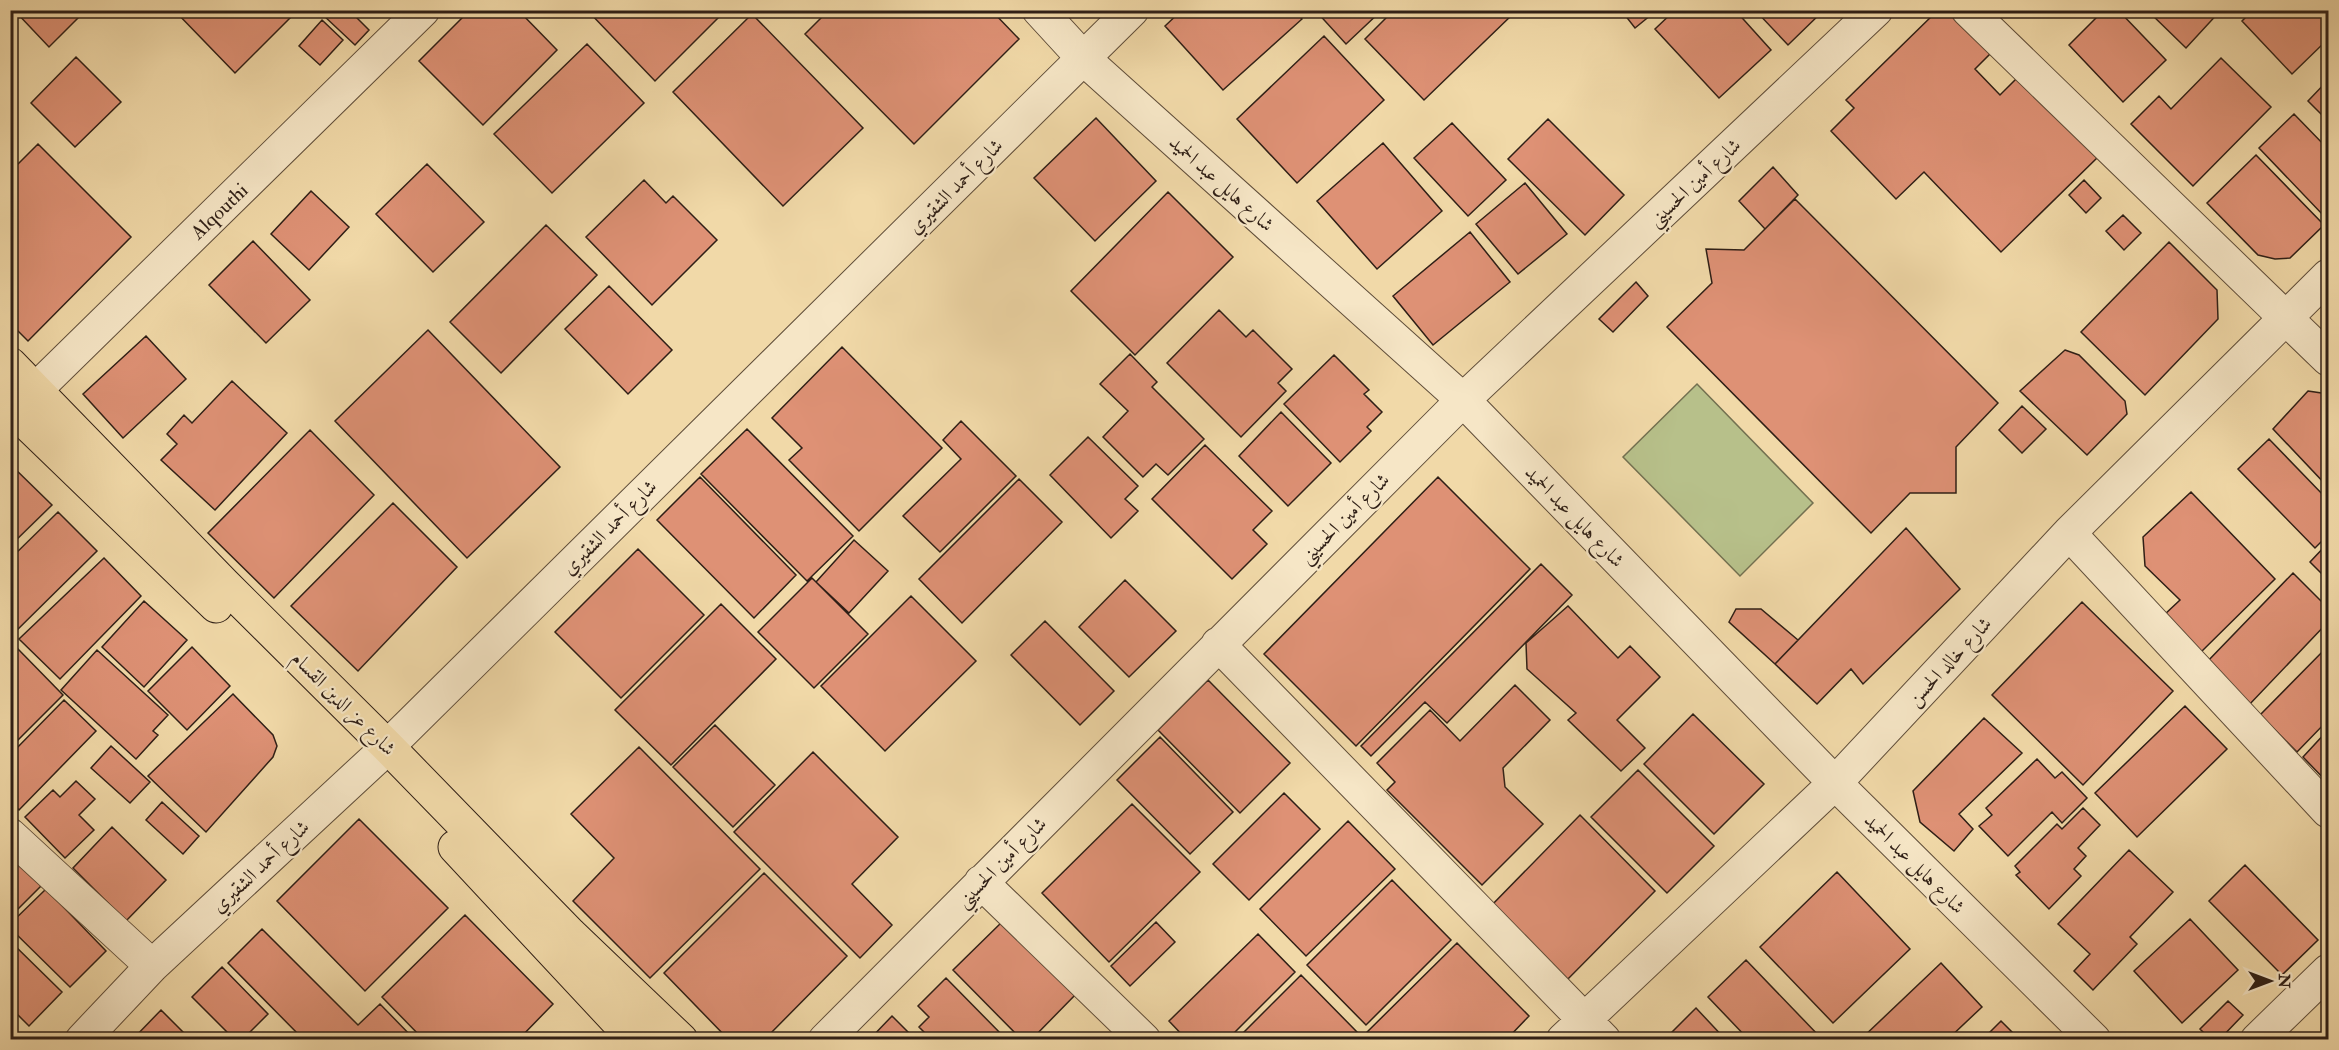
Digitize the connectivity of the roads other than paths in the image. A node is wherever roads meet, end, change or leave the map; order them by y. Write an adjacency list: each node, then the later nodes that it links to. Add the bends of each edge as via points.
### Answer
1 (423, 10): 12 (street, Alqouthi)
2 (1039, 10): 6 (street, شارع هايل عبد الحميد)
3 (1132, 10): 6 (street, شارع أحمد الشقيري)
4 (1876, 10): 11 (street, شارع أمين الحسيني)
5 (1968, 10): 8 (street)
6 (1084, 58): 11 (street, شارع هايل عبد الحميد); 15 (street, شارع أحمد الشقيري)
7 (2328, 276): 8 (street, شارع خالد الحسن)
8 (2287, 318): 9 (street); 13 (street, شارع خالد الحسن)
9 (2328, 359)
10 (10, 364): 12 (main road, شارع عز الدين القسام)
11 (1463, 400): 14 (street, شارع أمين الحسيني); 16 (street, شارع هايل عبد الحميد)
12 (18, 406): 15 (main road, شارع عز الدين القسام)
13 (2069, 533): 16 (street, شارع خالد الحسن); 17 (street)
14 (1218, 644): 19 (street, شارع أمين الحسيني); 22 (street)
15 (380, 753): 20 (street, شارع أحمد الشقيري); 24 (main road, شارع عز الدين القسام); 25 (main road, شارع عز الدين القسام)
16 (1835, 783): 22 (street, شارع خالد الحسن); 28 (street, شارع هايل عبد الحميد)
17 (2328, 811)
18 (10, 835): 20 (street)
19 (981, 882): 26 (street, شارع أمين الحسيني); 27 (street)
20 (152, 966): 23 (street, شارع أحمد الشقيري)
21 (2328, 971): 29 (street)
22 (1584, 1033)
23 (82, 1040)
24 (635, 1040)
25 (681, 1040)
26 (825, 1040)
27 (1143, 1040)
28 (2094, 1040)
29 (2257, 1040)

